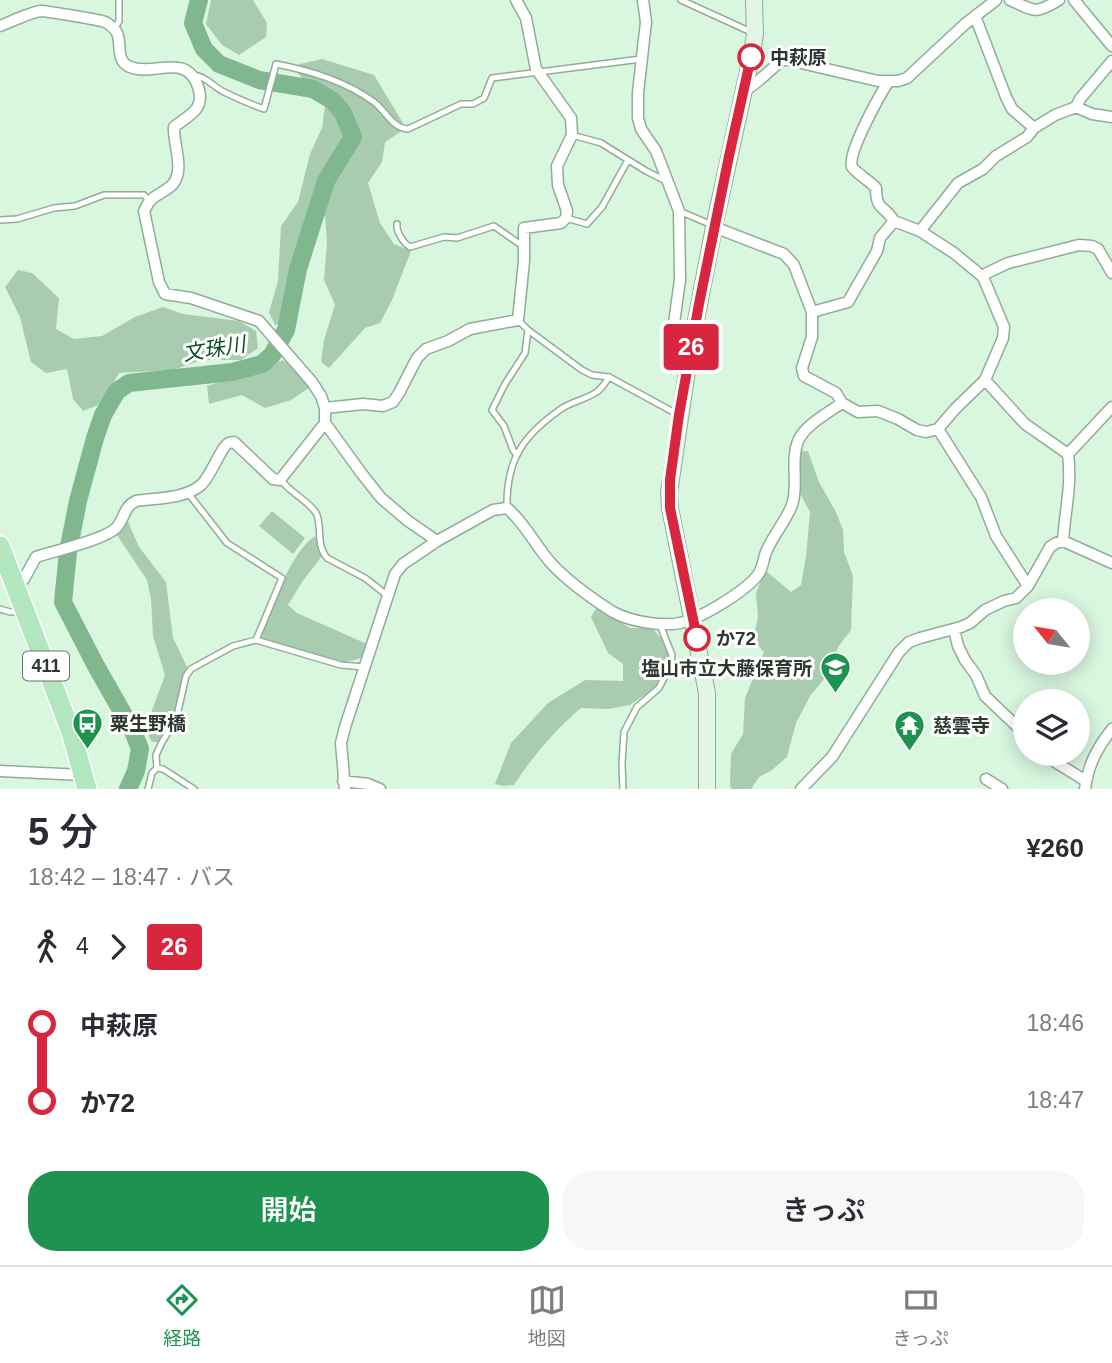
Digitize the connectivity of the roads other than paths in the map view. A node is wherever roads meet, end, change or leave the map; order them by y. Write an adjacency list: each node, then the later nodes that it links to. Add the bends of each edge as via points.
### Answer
1 (119, 0): 12 (lane)
2 (516, 0): 17 (street, via 526,18)
3 (643, 0): 15 (street, via 646,22)
4 (681, 0): 13 (lane)
5 (754, 0): 13 (main road)
6 (996, 0): 10 (street)
7 (1010, 0): 8 (street, via 1037,11)
8 (1059, 0)
9 (1074, 0): 14 (street)
10 (975, 16): 19 (street, via 907,78); 23 (street, via 1012,109)
11 (0, 26): 12 (street, via 40,11 106,22)
12 (114, 30): 18 (street, via 125,65 175,66)
13 (755, 34): 20 (main road)
14 (1112, 46)
15 (641, 59): 17 (lane); 26 (street, via 638,118)
16 (1112, 61): 21 (street)
17 (538, 72): 18 (lane, via 492,78 484,98 408,129 394,124 377,104 349,87 308,71 276,64 264,109); 24 (street, via 571,118)
18 (192, 75): 27 (street, via 201,100 198,108 174,127 177,176)
19 (888, 82): 20 (street, via 784,59); 31 (street, via 869,115 851,165 876,188 879,207)
20 (744, 91): 33 (main road)
21 (1076, 107): 22 (street); 23 (street)
22 (1112, 117)
23 (1034, 128): 34 (street, via 1027,138 958,183)
24 (572, 135): 25 (lane, via 601,143); 29 (street, via 556,166)
25 (628, 160): 26 (lane); 29 (lane, via 587,224)
26 (667, 181): 28 (street)
27 (150, 201): 30 (lane, via 144,195 104,195 75,206); 46 (street, via 145,211 165,294 259,321 312,382)
28 (679, 211): 33 (lane); 41 (street, via 680,280 674,323 678,346)
29 (566, 218): 35 (street, via 561,223 524,228)
30 (0, 220)
31 (894, 221): 34 (street); 38 (street, via 880,238 848,302)
32 (397, 223): 35 (lane, via 396,229 410,247 494,226)
33 (714, 226): 38 (street, via 788,257); 41 (main road)
34 (920, 231): 37 (street)
35 (524, 247): 39 (street)
36 (1112, 273): 37 (street, via 1098,249 1079,245 1008,263)
37 (983, 277): 43 (street, via 1004,327)
38 (813, 312): 44 (street, via 802,373 836,393)
39 (518, 320): 40 (lane); 46 (street, via 470,329 426,349 393,402)
40 (528, 330): 42 (lane, via 582,370); 51 (lane, via 525,353 492,410)
41 (689, 356): 47 (main road)
42 (609, 377): 47 (lane); 51 (lane, via 598,392 562,408 526,439)
43 (985, 380): 49 (street); 50 (street, via 1025,424)
44 (842, 403): 49 (street, via 858,412 878,411 917,430); 64 (street, via 807,429 798,442 791,506 757,576)
45 (1112, 407): 50 (street)
46 (325, 408): 48 (street)
47 (679, 415): 64 (main road, via 670,508)
48 (325, 424): 52 (street); 55 (street, via 381,498)
49 (937, 429): 60 (street, via 981,497 996,536)
50 (1068, 454): 56 (street)
51 (517, 455): 54 (lane)
52 (280, 480): 53 (street, via 229,442 212,472); 61 (lane, via 314,510 327,558)
53 (188, 493): 59 (street, via 136,501 116,528 85,543 36,557); 67 (lane, via 227,543 282,579)
54 (507, 508): 55 (street, via 493,510); 65 (street, via 550,562 587,594 628,619)
55 (437, 541): 61 (street, via 403,564)
56 (1063, 541): 58 (street); 60 (street, via 1050,547)
57 (0, 546): 59 (highway, 411)
58 (1112, 563)
59 (16, 586): 63 (highway, 411)
60 (1028, 586): 66 (street, via 1016,598)
61 (388, 596): 68 (street)
62 (0, 609): 63 (lane)
63 (25, 611): 75 (highway, 411)
64 (693, 619): 65 (street); 82 (main road, via 707,693)
65 (659, 623): 81 (lane, via 671,664 659,688 637,707 624,732)
66 (954, 629): 69 (street, via 961,653 985,696); 83 (street, via 909,642 899,652 831,757)
67 (256, 640): 68 (lane, via 341,665); 72 (lane, via 233,646 191,669 176,720 156,755)
68 (364, 667): 76 (street, via 341,743)
69 (1013, 723)
70 (1112, 729): 77 (street, via 1091,761)
71 (1060, 766): 77 (street)
72 (157, 768): 78 (lane); 79 (lane)
73 (0, 771): 75 (street)
74 (986, 779): 84 (street)
75 (85, 782)
76 (344, 785): 80 (street, via 368,784)
77 (1086, 785)
78 (148, 789)
79 (194, 789)
80 (380, 789)
81 (623, 789)
82 (707, 789)
83 (801, 789)
84 (1003, 789)

